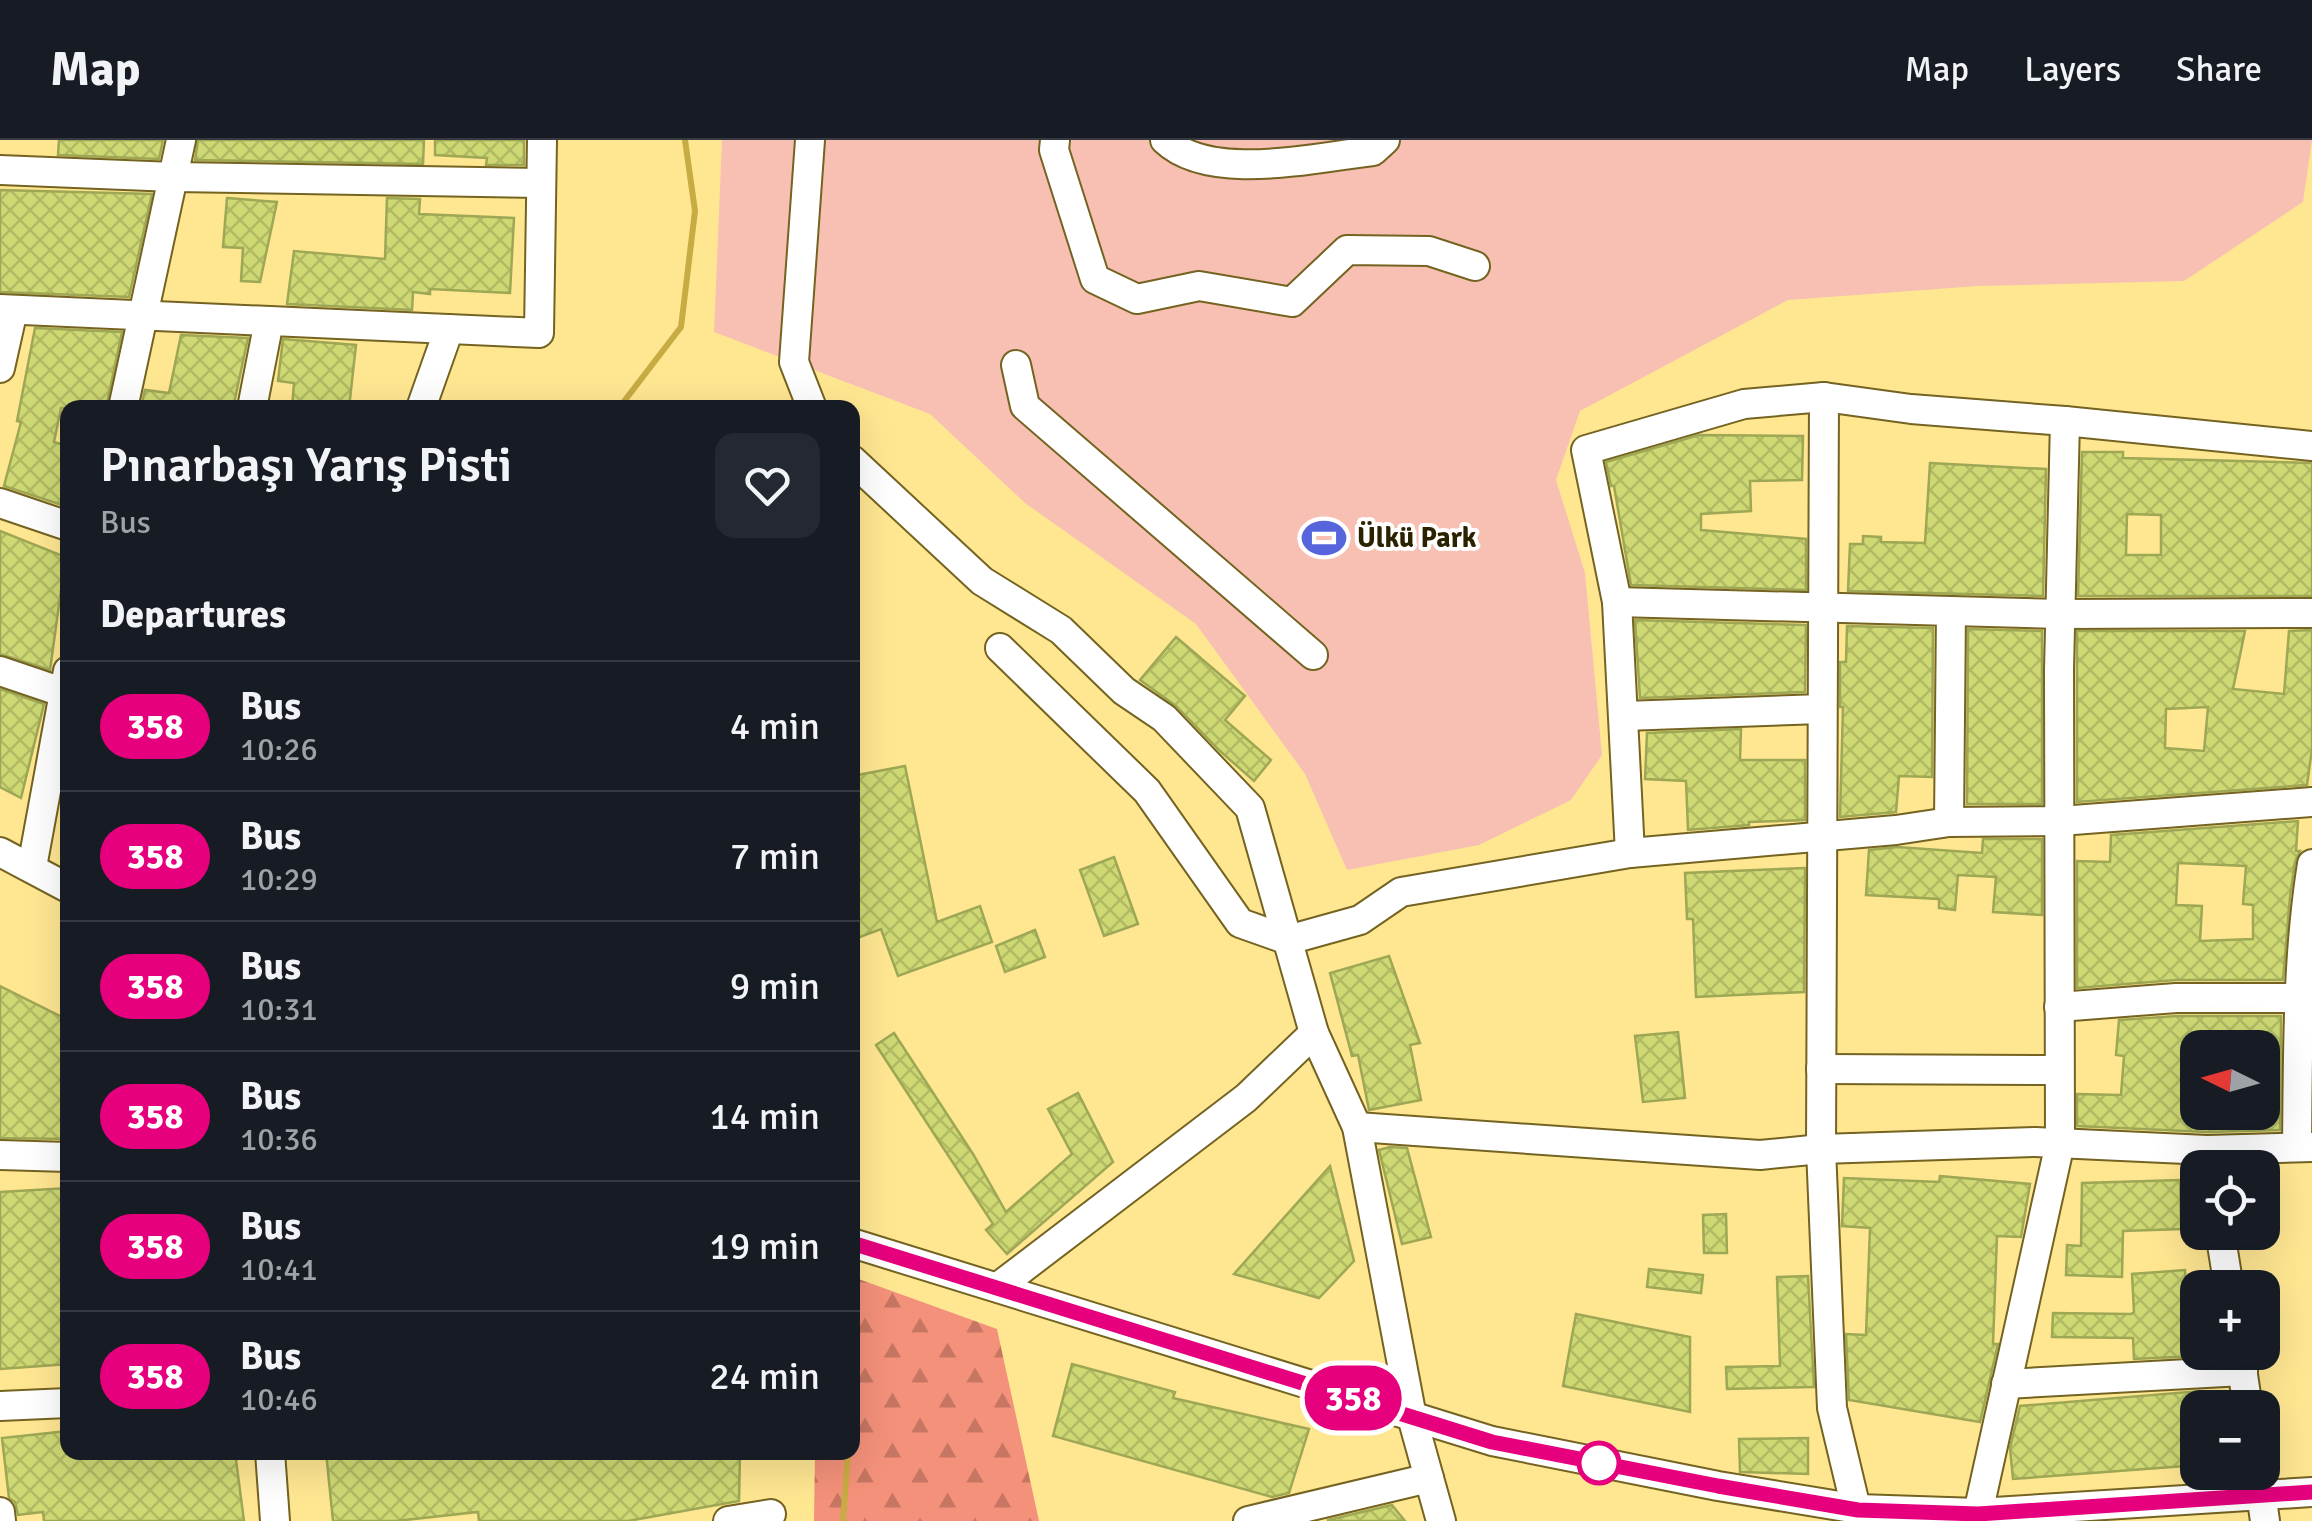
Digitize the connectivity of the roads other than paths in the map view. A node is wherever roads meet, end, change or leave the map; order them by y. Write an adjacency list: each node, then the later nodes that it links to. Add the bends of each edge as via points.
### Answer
1 (181, 140): 8 (street)
2 (542, 140): 9 (street)
3 (810, 140): 21 (street, via 794,362)
4 (1055, 140): 10 (street, via 1095,278 1137,299 1200,286 1292,302 1347,250 1429,251)
5 (1165, 140): 6 (street, via 1226,166 1373,151)
6 (1385, 140)
7 (0, 170): 8 (street)
8 (174, 178): 9 (street); 12 (street)
9 (541, 183): 14 (street, via 539,334)
10 (1475, 266)
11 (7, 310): 12 (street); 16 (street)
12 (144, 316): 13 (street); 18 (street)
13 (269, 322): 14 (street); 19 (street)
14 (449, 330): 20 (street)
15 (1016, 365): 33 (street, via 1026,406)
16 (0, 368)
17 (1824, 397): 22 (street); 27 (street, via 1744,404 1586,450); 28 (street)
18 (126, 400)
19 (254, 400)
20 (424, 400)
21 (809, 400)
22 (2065, 420): 23 (street); 31 (street)
23 (2312, 446)
24 (860, 468): 48 (street, via 982,582 1062,630 1124,691 1164,718 1250,808)
25 (0, 503): 26 (street)
26 (60, 523)
27 (1617, 602): 28 (street); 37 (street)
28 (1822, 608): 29 (street); 36 (street)
29 (1950, 612): 31 (street); 41 (street)
30 (2312, 613): 31 (street)
31 (2061, 614): 40 (street)
32 (1000, 648): 48 (street, via 1147,791 1240,923)
33 (1313, 655)
34 (0, 672): 35 (street)
35 (60, 685)
36 (1822, 710): 37 (street); 42 (street)
37 (1624, 716): 44 (street)
38 (60, 718): 46 (street)
39 (2312, 802): 40 (street)
40 (2060, 821): 41 (street); 50 (street)
41 (1949, 822): 42 (street)
42 (1821, 834): 44 (street); 52 (street)
43 (0, 852): 46 (street)
44 (1630, 854): 48 (street, via 1401,892 1360,920)
45 (2312, 864): 49 (street, via 2305,908)
46 (32, 867): 47 (street)
47 (60, 883)
48 (1288, 940): 51 (street)
49 (2306, 998): 50 (street); 56 (street)
50 (2059, 1007): 53 (street)
51 (1314, 1032): 54 (street); 63 (street, via 1246,1098)
52 (1821, 1069): 53 (street); 57 (street)
53 (2059, 1070): 55 (street)
54 (1357, 1127): 57 (street, via 1760,1155); 68 (street)
55 (2060, 1143): 57 (street); 60 (street); 65 (street)
56 (2305, 1147): 58 (street)
57 (1821, 1149): 76 (street, via 1832,1408)
58 (2280, 1150)
59 (0, 1155): 61 (street)
60 (2180, 1156)
61 (60, 1157)
62 (860, 1245): 63 (street)
63 (998, 1287): 68 (street)
64 (2180, 1368): 65 (street)
65 (2006, 1384): 75 (street)
66 (60, 1403): 67 (street)
67 (0, 1406)
68 (1412, 1416): 70 (street); 76 (street, via 1492,1442)
69 (271, 1460): 78 (street)
70 (1429, 1478): 80 (street); 81 (street)
71 (2312, 1492): 72 (street)
72 (2261, 1496): 75 (street)
73 (0, 1512): 77 (street)
74 (771, 1514): 79 (street)
75 (1978, 1514): 76 (street)
76 (1859, 1515)
77 (1, 1521)
78 (275, 1521)
79 (728, 1521)
80 (1248, 1521)
81 (1441, 1521)

